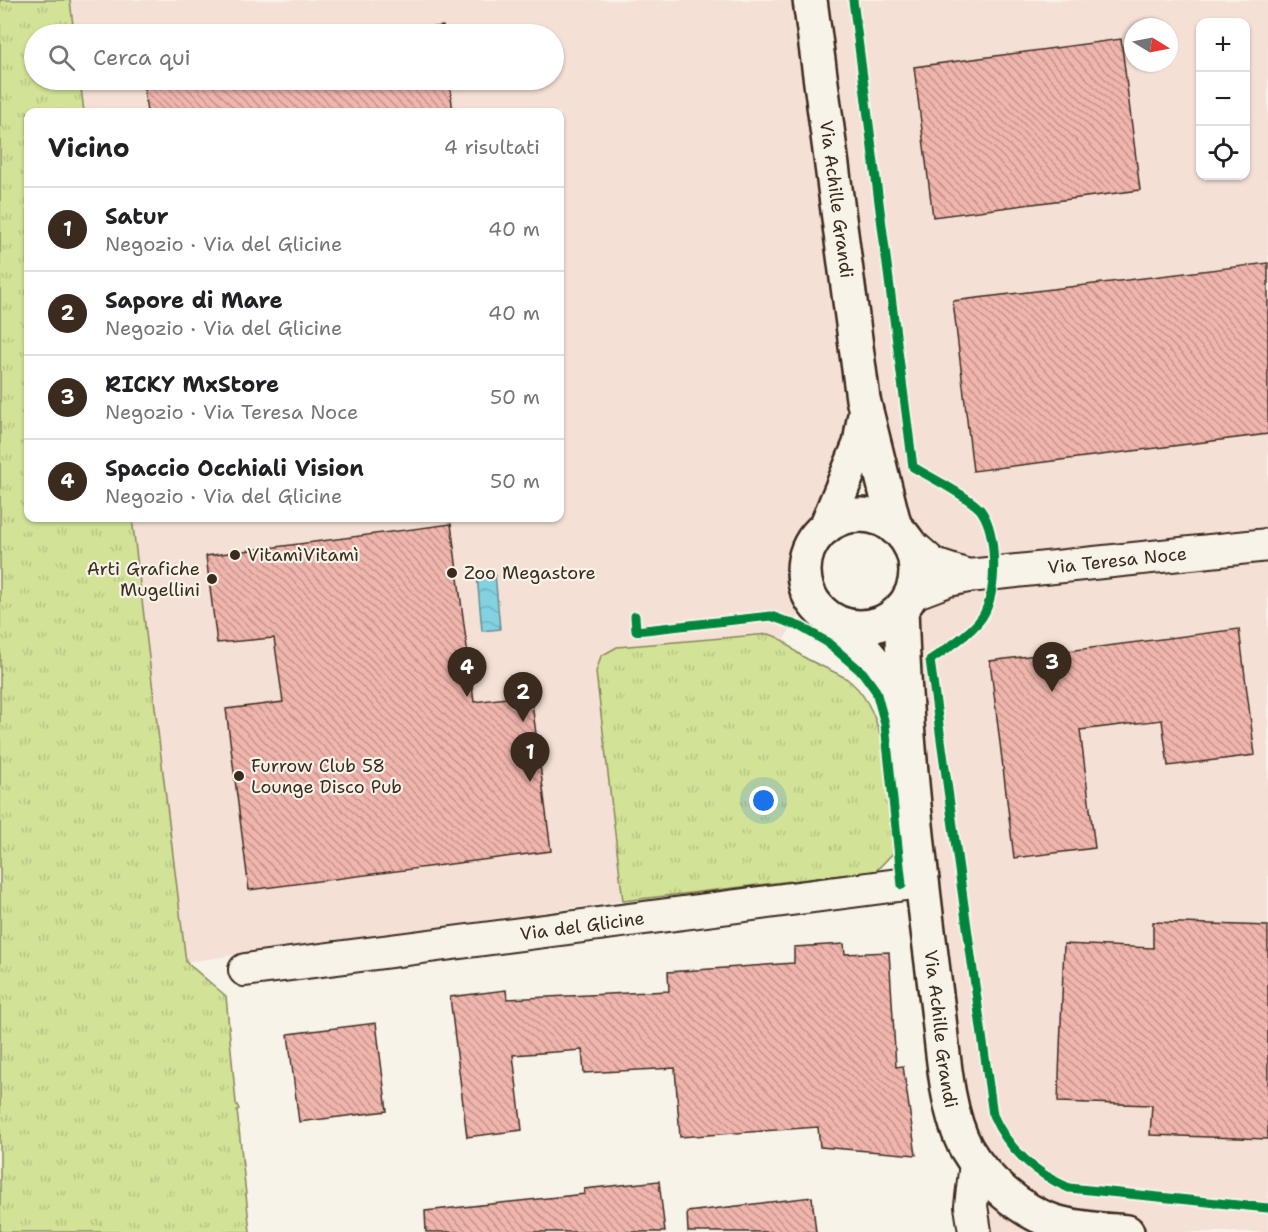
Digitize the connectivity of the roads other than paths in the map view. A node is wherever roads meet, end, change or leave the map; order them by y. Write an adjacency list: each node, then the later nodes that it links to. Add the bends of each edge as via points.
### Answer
1 (810, 0): 2 (street, Via Achille Grandi)
2 (863, 399): 3 (street, via 860,444); 4 (street)
3 (826, 527): 4 (street, via 842,518 861,515 879,519); 8 (street, via 809,549 805,582 815,605)
4 (902, 535): 6 (street, via 934,565); 7 (street, via 915,568)
5 (1268, 545): 6 (street, Via Teresa Noce)
6 (968, 576): 7 (street, Via Teresa Noce, via 948,580)
7 (906, 602): 8 (street, via 887,621 870,626); 9 (street, Via Achille Grandi)
8 (843, 625): 9 (street, via 881,670)
9 (904, 716): 10 (street, Via Achille Grandi)
10 (921, 882): 11 (street, Via del Glicine); 12 (street, Via Achille Grandi, via 948,1080 958,1128)
11 (245, 970)
12 (976, 1163): 13 (street, via 971,1206); 14 (street, Via Achille Grandi, via 1013,1198 1040,1216 1078,1227)
13 (975, 1232)
14 (1127, 1232)

